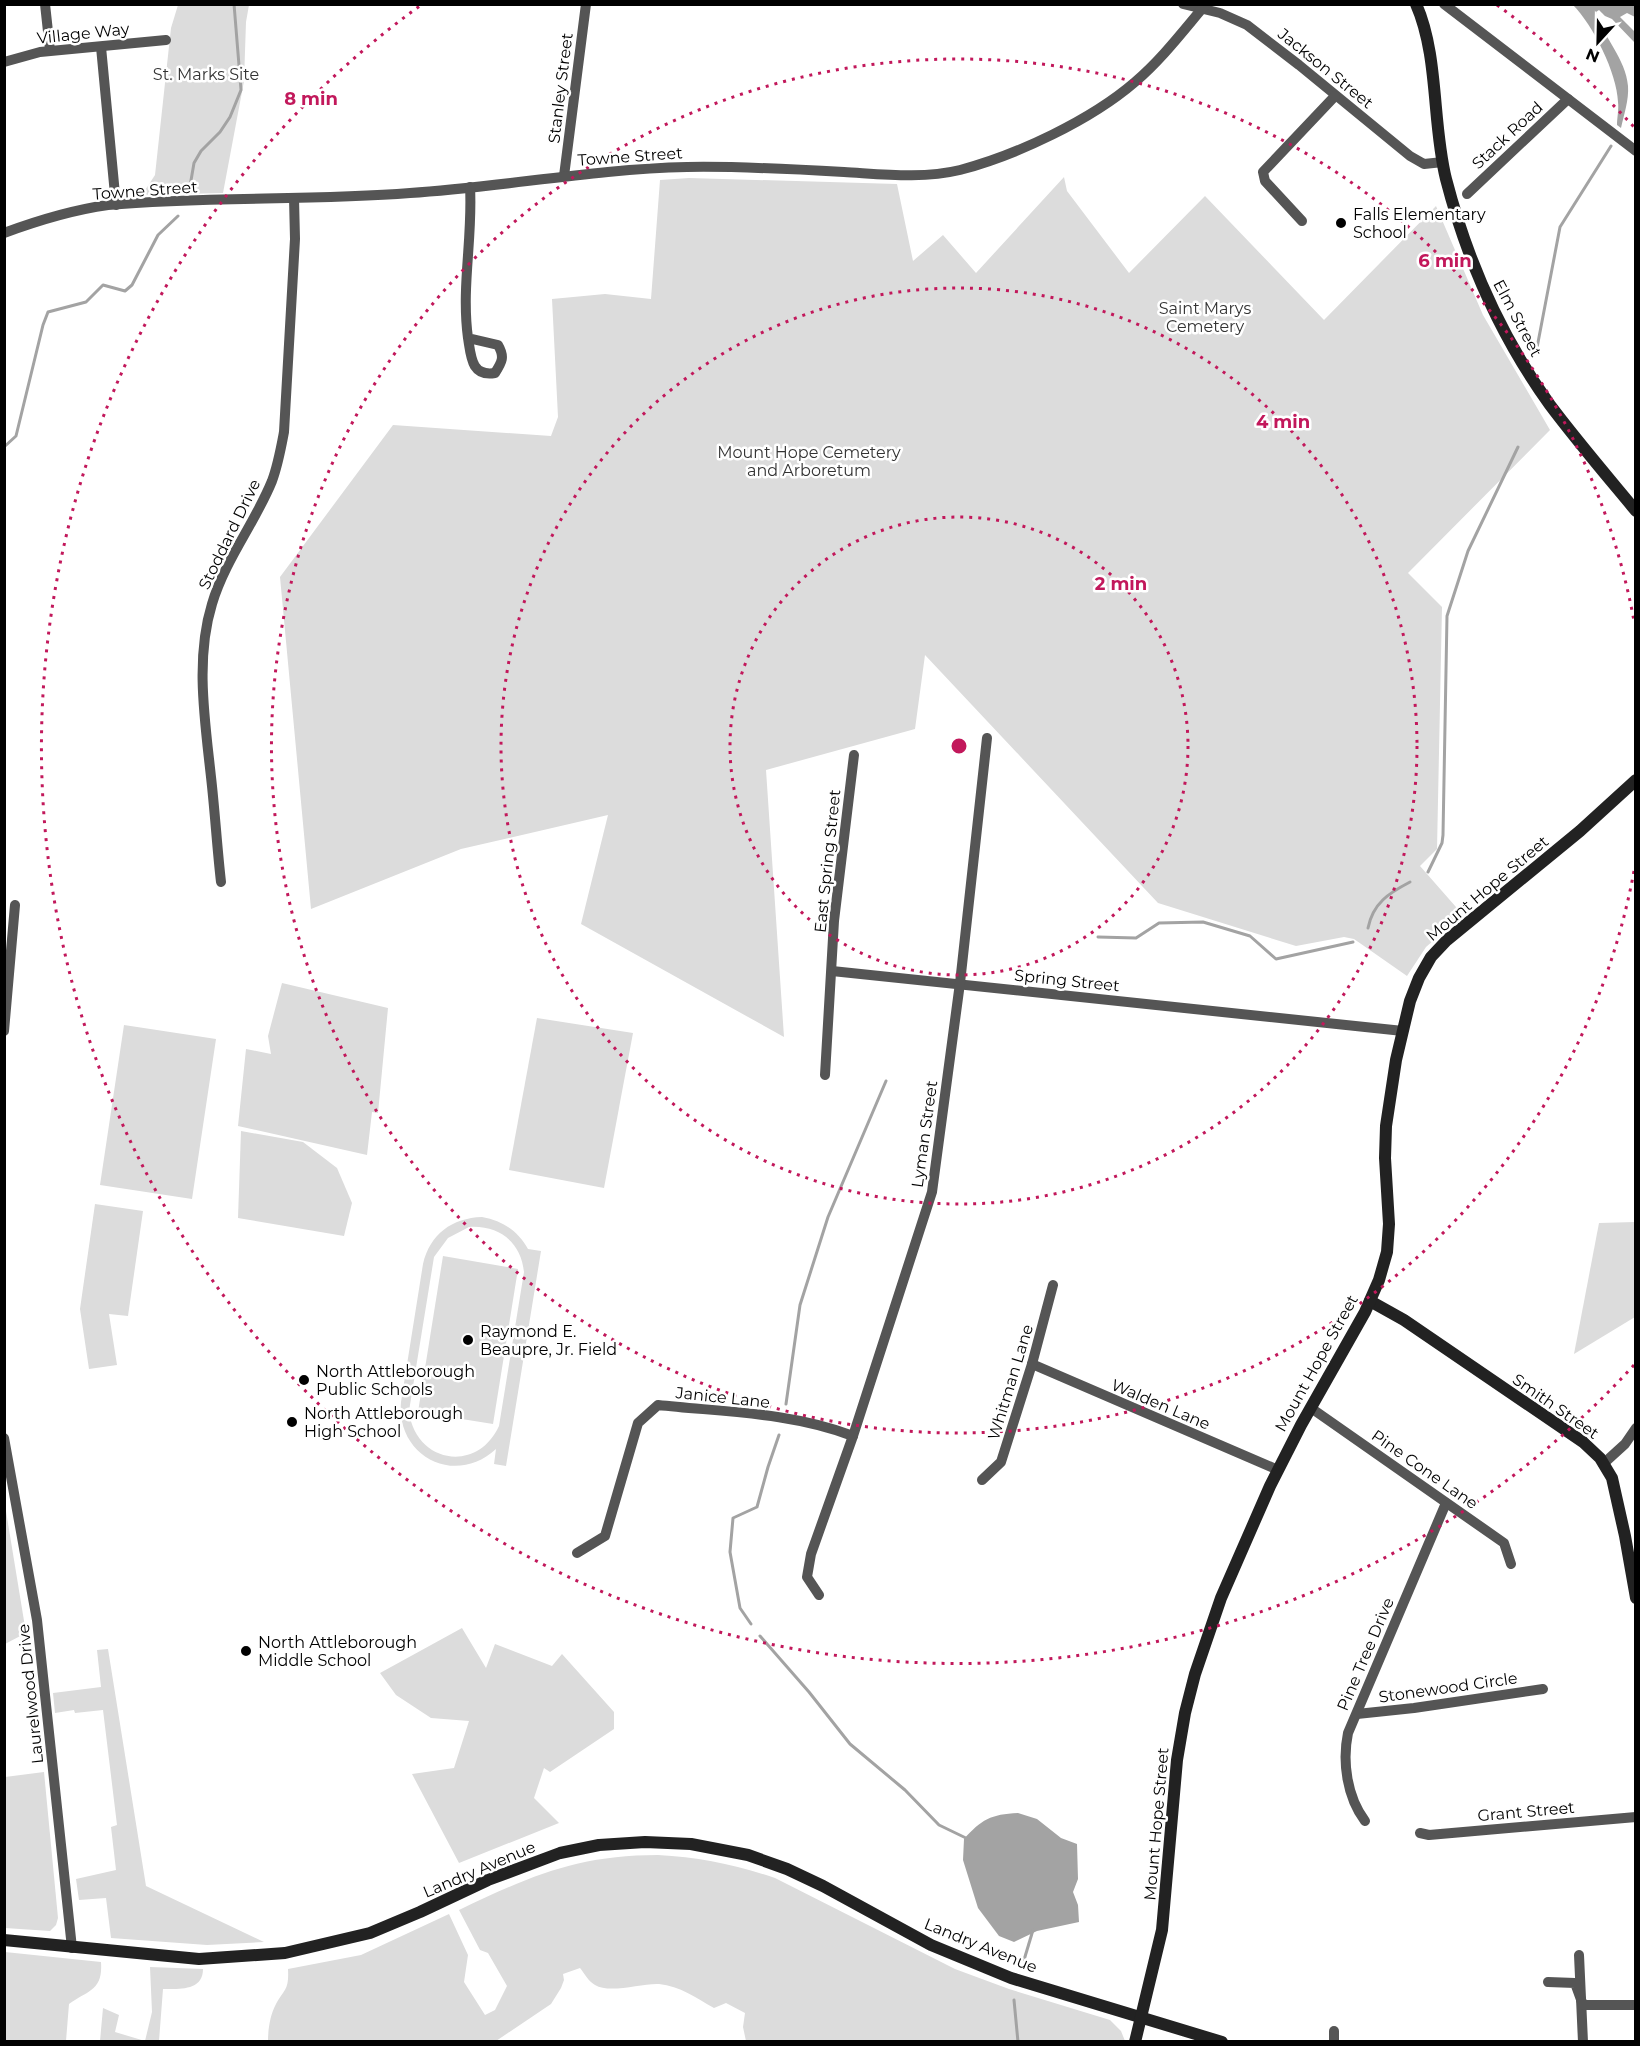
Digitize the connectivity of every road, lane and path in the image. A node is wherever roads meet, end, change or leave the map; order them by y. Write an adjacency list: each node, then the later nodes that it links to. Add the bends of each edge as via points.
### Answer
1 (45, 4): 9 (street)
2 (586, 4): 15 (street, Stanley Street)
3 (1184, 4): 6 (street, Jackson Street)
4 (1416, 4): 14 (street, Elm Street, via 1430,53)
5 (1444, 4): 12 (street)
6 (1204, 7): 11 (street, Jackson Street, via 1247,25); 15 (street, Towne Street, via 1137,80 1100,107 1044,138 957,170 918,174 689,167)
7 (166, 40): 8 (street, Village Way)
8 (101, 47): 9 (street, Village Way); 19 (street)
9 (50, 50): 10 (street, Village Way)
10 (4, 62)
11 (1335, 96): 14 (street, Jackson Street, via 1410,156 1424,164); 20 (street, via 1263,172 1265,181)
12 (1568, 99): 13 (street); 17 (street, Stack Road)
13 (1635, 151)
14 (1443, 162): 23 (street, Elm Street, via 1471,259 1518,356 1550,404)
15 (564, 176): 16 (street, Towne Street)
16 (470, 187): 18 (street, Towne Street); 22 (street, via 465,279)
17 (1467, 194)
18 (294, 198): 19 (street, Towne Street); 27 (street, Stoddard Drive, via 284,432 279,460 212,603 202,656)
19 (116, 205): 21 (street, Towne Street, via 78,209)
20 (1302, 221)
21 (4, 233)
22 (468, 338)
23 (1635, 511)
24 (987, 738): 30 (street, Lyman Street)
25 (854, 755): 29 (street, East Spring Street, via 834,921)
26 (1635, 780): 32 (street, Mount Hope Street, via 1431,957 1410,1001)
27 (221, 882)
28 (15, 905): 31 (street)
29 (832, 971): 30 (street, Spring Street); 33 (street)
30 (960, 983): 32 (street, Spring Street); 39 (street, Lyman Street, via 932,1192)
31 (4, 1031)
32 (1403, 1031): 35 (street, Mount Hope Street, via 1386,1126 1387,1251)
33 (825, 1075)
34 (1053, 1285): 36 (street, Whitman Lane)
35 (1370, 1300): 37 (street, Mount Hope Street); 41 (street, Smith Street, via 1583,1442)
36 (1032, 1364): 42 (street, Walden Lane); 43 (street, Whitman Lane, via 1001,1462)
37 (1311, 1408): 42 (street, Mount Hope Street); 44 (street, Pine Cone Lane)
38 (1635, 1428): 41 (street, via 1625,1444)
39 (853, 1436): 45 (street, Janice Lane, via 793,1419 658,1405 638,1423 605,1536); 47 (street, Lyman Street, via 811,1554 807,1577)
40 (4, 1438): 55 (street, Laurelwood Drive, via 37,1620)
41 (1603, 1464): 48 (street, Smith Street, via 1612,1478 1619,1504)
42 (1278, 1470): 60 (street, Mount Hope Street, via 1221,1598 1185,1713 1162,1930)
43 (982, 1480)
44 (1446, 1503): 46 (street, Pine Cone Lane, via 1504,1543); 50 (street, Pine Tree Drive)
45 (577, 1553)
46 (1511, 1563)
47 (819, 1595)
48 (1635, 1598)
49 (1544, 1689): 50 (street, Stonewood Circle)
50 (1357, 1714): 52 (street, Pine Tree Drive, via 1347,1740 1346,1767 1356,1809)
51 (1635, 1817): 53 (street, Grant Street)
52 (1365, 1821)
53 (1420, 1833)
54 (4, 1940): 55 (street, Landry Avenue)
55 (72, 1947): 60 (street, Landry Avenue, via 199,1959 285,1953 381,1929 488,1880 560,1853 599,1845 667,1842 712,1847 766,1861 988,1969)
56 (1580, 1955): 58 (street)
57 (1548, 1982): 58 (street, via 1575,1983)
58 (1582, 2005): 59 (street); 63 (street)
59 (1635, 2005)
60 (1141, 2016): 61 (street, Mount Hope Street); 62 (street, Landry Avenue)
61 (1135, 2042)
62 (1222, 2042)
63 (1582, 2042)

